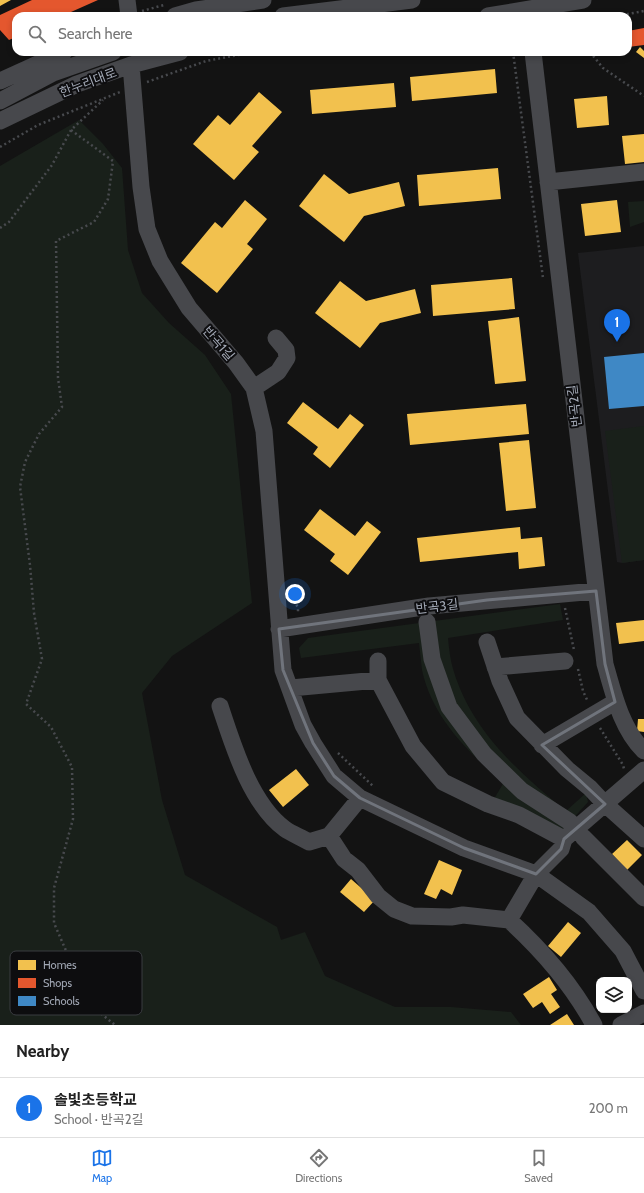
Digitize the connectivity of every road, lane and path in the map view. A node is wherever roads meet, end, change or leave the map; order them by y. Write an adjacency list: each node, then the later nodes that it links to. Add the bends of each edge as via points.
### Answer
1 (263, 0): 6 (street, via 196,10)
2 (412, 0): 8 (street)
3 (583, 0): 4 (street)
4 (528, 9): 9 (street)
5 (128, 10): 6 (path)
6 (172, 10)
7 (644, 11): 10 (path)
8 (315, 12)
9 (511, 12)
10 (632, 13)
11 (55, 56): 17 (street)
12 (101, 56): 22 (street, via 53,72)
13 (166, 56): 16 (street, 한누리대로)
14 (533, 56): 26 (street, 반곡2길)
15 (593, 56): 20 (path, via 603,68)
16 (131, 66): 23 (street, 한누리대로, via 77,84); 29 (street, 반곡1길, via 147,229 160,262 189,308)
17 (0, 82)
18 (144, 83): 19 (path)
19 (145, 89)
20 (644, 96)
21 (104, 100): 24 (path)
22 (0, 101)
23 (0, 121)
24 (70, 130): 27 (path, via 52,165 8,222); 58 (path, via 113,161 108,199 94,222 56,241 58,378 62,407 39,434 25,462 20,487 34,613 42,658 26,704 51,727 72,767 73,819 54,888 54,923)
25 (644, 172): 26 (street)
26 (548, 182): 30 (street, 반곡2길)
27 (0, 228)
28 (276, 338): 29 (street, via 286,350 287,358 278,372)
29 (254, 388): 34 (street, 반곡1길, via 264,431)
30 (596, 591): 33 (street, 반곡3길, via 429,606); 41 (street, 반곡2길, via 605,664)
31 (293, 600): 33 (path, via 298,607)
32 (427, 622): 50 (street, via 432,658 449,707 484,754 522,792)
33 (300, 626): 34 (street, 반곡3길)
34 (279, 629): 40 (street, 반곡1길, via 283,670)
35 (487, 642): 38 (street)
36 (378, 661): 39 (street)
37 (565, 661): 38 (street)
38 (495, 667): 43 (street, via 518,718)
39 (378, 680): 40 (street); 53 (street, via 413,746 444,782 488,804 520,815)
40 (291, 688): 48 (street, 반곡1길, via 312,743 334,776)
41 (615, 702): 43 (street); 45 (street, 반곡2길, via 636,743)
42 (220, 706): 51 (street, via 236,752 255,794 271,815 285,828 309,842)
43 (542, 745): 49 (street)
44 (337, 751): 47 (path)
45 (644, 751)
46 (644, 770): 49 (street)
47 (375, 788)
48 (360, 798): 51 (street); 55 (street, 반곡1길, via 464,848)
49 (605, 804): 53 (street); 54 (street)
50 (570, 822)
51 (329, 836): 57 (street, via 344,859 358,870 378,896 394,909 412,916 463,915)
52 (584, 837): 56 (street)
53 (564, 839): 55 (street, via 561,849)
54 (644, 839)
55 (536, 874): 57 (street); 59 (street, 반곡1길, via 589,912 623,951)
56 (644, 898)
57 (509, 920): 63 (street, via 558,969 578,996)
58 (66, 951)
59 (644, 990)
60 (644, 1013): 64 (street)
61 (103, 1015): 62 (path)
62 (115, 1025)
63 (594, 1025)
64 (621, 1025)

